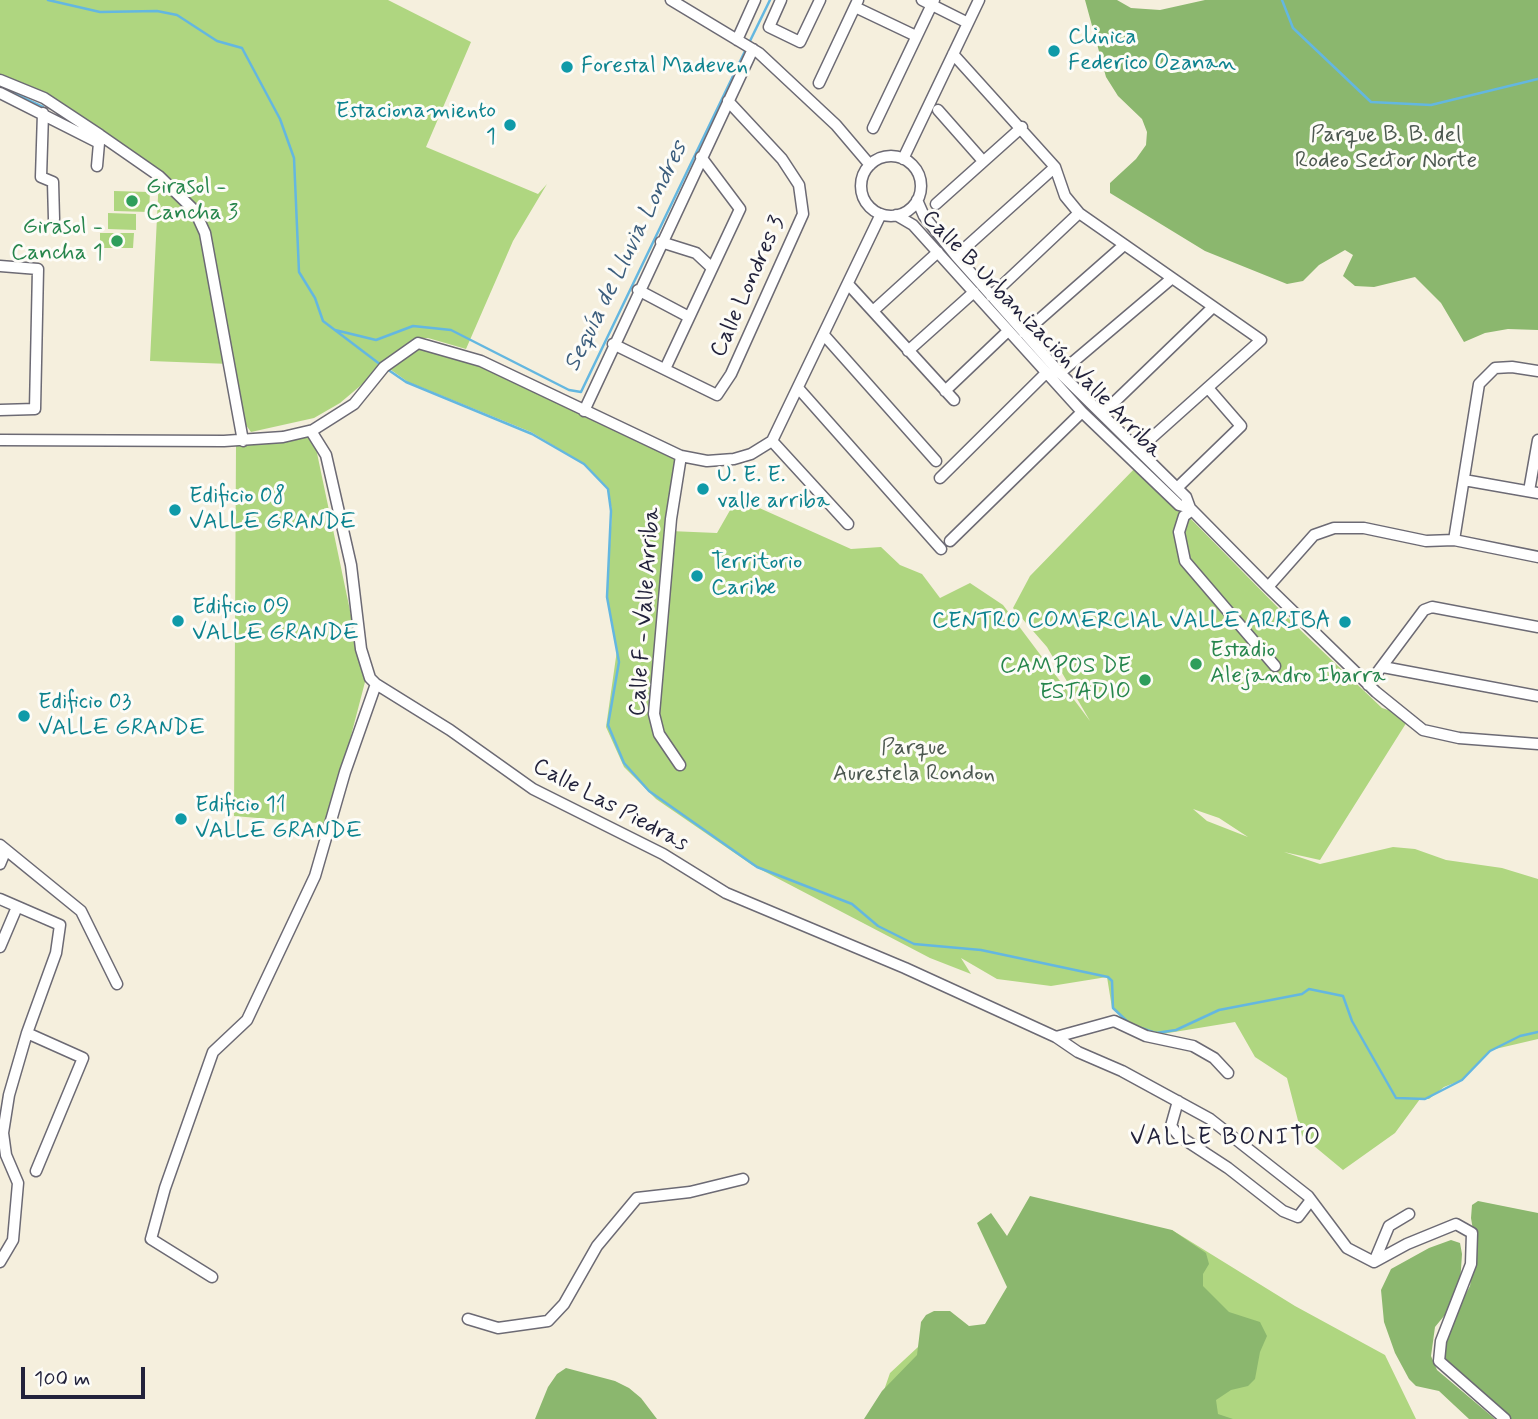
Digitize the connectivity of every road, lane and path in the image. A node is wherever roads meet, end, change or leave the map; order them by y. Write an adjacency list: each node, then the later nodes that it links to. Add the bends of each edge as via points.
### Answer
1 (671, 0): 10 (street)
2 (755, 0): 10 (street)
3 (781, 0): 4 (street, via 769,27 800,42)
4 (820, 0)
5 (979, 0): 8 (street)
6 (929, 1): 8 (street); 9 (street)
7 (857, 3): 9 (street); 14 (street)
8 (968, 23): 12 (street)
9 (916, 36): 20 (street)
10 (737, 40): 11 (street)
11 (753, 49): 16 (street); 24 (street, via 799,88)
12 (953, 54): 19 (street); 22 (street)
13 (0, 80): 67 (street, via 44,98 100,135 159,176 195,211 205,233)
14 (818, 83)
15 (0, 93): 18 (street)
16 (728, 101): 21 (street); 52 (street, Calle Londres 3, via 800,185 803,214 731,374 717,395)
17 (938, 110): 23 (street)
18 (43, 113): 25 (street, via 99,143); 32 (street, via 41,177 53,183)
19 (1022, 127): 23 (street); 26 (street)
20 (873, 128)
21 (701, 157): 33 (street); 38 (street, via 740,209)
22 (903, 159): 24 (street, via 876,159); 27 (street, via 912,164 920,180)
23 (983, 161): 28 (street)
24 (870, 165): 30 (street, via 862,191 872,209)
25 (97, 166)
26 (1055, 167): 29 (street, via 1065,196); 36 (street)
27 (918, 200): 31 (street); 36 (street, Calle B Urbanización Valle Arriba, via 924,216)
28 (936, 204)
29 (1079, 213): 34 (street); 43 (street)
30 (881, 214): 31 (street); 40 (street)
31 (896, 215): 35 (street, Calle B Urbanización Valle Arriba, via 913,225)
32 (54, 219)
33 (661, 242): 38 (street, via 696,253); 41 (street)
34 (1124, 245): 39 (street); 48 (street)
35 (938, 252): 42 (street, Calle B Urbanización Valle Arriba); 45 (street)
36 (956, 256): 43 (street, Calle B Urbanización Valle Arriba)
37 (0, 267): 60 (street, via 38,269 35,409)
38 (712, 268): 46 (street)
39 (1171, 279): 44 (street); 55 (street)
40 (848, 285): 45 (street); 49 (street)
41 (638, 290): 46 (street); 50 (street)
42 (974, 292): 47 (street, Calle B Urbanización Valle Arriba); 51 (street)
43 (992, 296): 48 (street, Calle B Urbanización Valle Arriba)
44 (1212, 308): 57 (street, via 1261,341); 63 (street)
45 (873, 312): 51 (street)
46 (690, 317): 52 (street)
47 (1008, 331): 54 (street, Calle B Urbanización Valle Arriba); 58 (street)
48 (1024, 333): 55 (street, Calle B Urbanización Valle Arriba)
49 (824, 335): 56 (street); 71 (street)
50 (613, 344): 52 (street, Calle Londres 3); 61 (street)
51 (908, 351): 58 (street)
52 (665, 369)
53 (1538, 372): 73 (street, via 1495,368 1479,384)
54 (1046, 373): 62 (street, Calle B Urbanización Valle Arriba); 72 (street)
55 (1060, 373): 63 (street, Calle B Urbanización Valle Arriba)
56 (799, 388): 68 (street); 80 (street)
57 (1208, 388): 69 (street); 74 (street, via 1241,426)
58 (945, 391): 59 (street)
59 (954, 400)
60 (0, 410)
61 (584, 411): 64 (street, via 481,361 418,343 384,367 354,404); 70 (street)
62 (1082, 412): 76 (street, Calle B Urbanización Valle Arriba, via 1179,505); 79 (street)
63 (1102, 414): 69 (street, Calle B Urbanización Valle Arriba)
64 (311, 430): 67 (street); 86 (street, via 326,455 351,565 361,649)
65 (0, 440): 67 (street)
66 (1538, 440): 75 (street)
67 (243, 441)
68 (772, 441): 70 (street, via 734,459 707,461); 77 (street)
69 (1138, 450): 74 (street, Calle B Urbanización Valle Arriba)
70 (681, 456): 90 (street, Calle F - Valle Arriba, via 671,512 654,714 659,734)
71 (936, 461)
72 (940, 478)
73 (1464, 480): 75 (street); 78 (street)
74 (1177, 488): 76 (street, Calle B Urbanización Valle Arriba)
75 (1534, 492)
76 (1191, 509): 82 (street, Calle B Urbanización Valle Arriba); 84 (street, via 1179,532 1185,561)
77 (848, 524)
78 (1454, 540): 81 (street); 82 (street, via 1426,541 1364,528 1334,528 1314,536)
79 (950, 541)
80 (941, 549)
81 (1538, 557)
82 (1268, 587): 87 (street, Calle B Urbanización Valle Arriba)
83 (1538, 627): 85 (street, via 1432,607 1424,610)
84 (1275, 666)
85 (1383, 667): 87 (street); 88 (street)
86 (376, 684): 98 (street, Calle Las Piedras, via 533,789 663,854 725,893); 107 (street, via 314,876 247,1020 213,1052 165,1188 151,1239)
87 (1368, 685): 89 (street, Calle B Urbanización Valle Arriba, via 1423,730)
88 (1538, 696)
89 (1538, 744)
90 (680, 765)
91 (3, 848): 92 (street); 96 (street, via 81,911)
92 (0, 864)
93 (0, 899): 94 (street)
94 (17, 907): 95 (street); 97 (street, via 60,925 57,953)
95 (0, 947)
96 (117, 985)
97 (27, 1033): 101 (street, via 83,1058); 105 (street, via 3,1133 6,1156 18,1183 13,1240)
98 (1056, 1037): 99 (street, via 1114,1021 1146,1036 1193,1046); 100 (street, Calle Las Piedras)
99 (1228, 1073)
100 (1178, 1101): 103 (street, Calle Las Piedras, via 1241,1141); 103 (street, via 1171,1126 1179,1136 1283,1211 1297,1217)
101 (36, 1171)
102 (743, 1179): 108 (street, via 637,1198 597,1246 564,1304 548,1321 498,1328)
103 (1311, 1200): 106 (street, Calle Las Piedras, via 1347,1248)
104 (1409, 1214): 106 (street, via 1389,1226)
105 (0, 1262)
106 (1374, 1262): 109 (street, via 1456,1224 1472,1233 1471,1264 1441,1341 1439,1361)
107 (212, 1277)
108 (468, 1319)
109 (1504, 1419)

